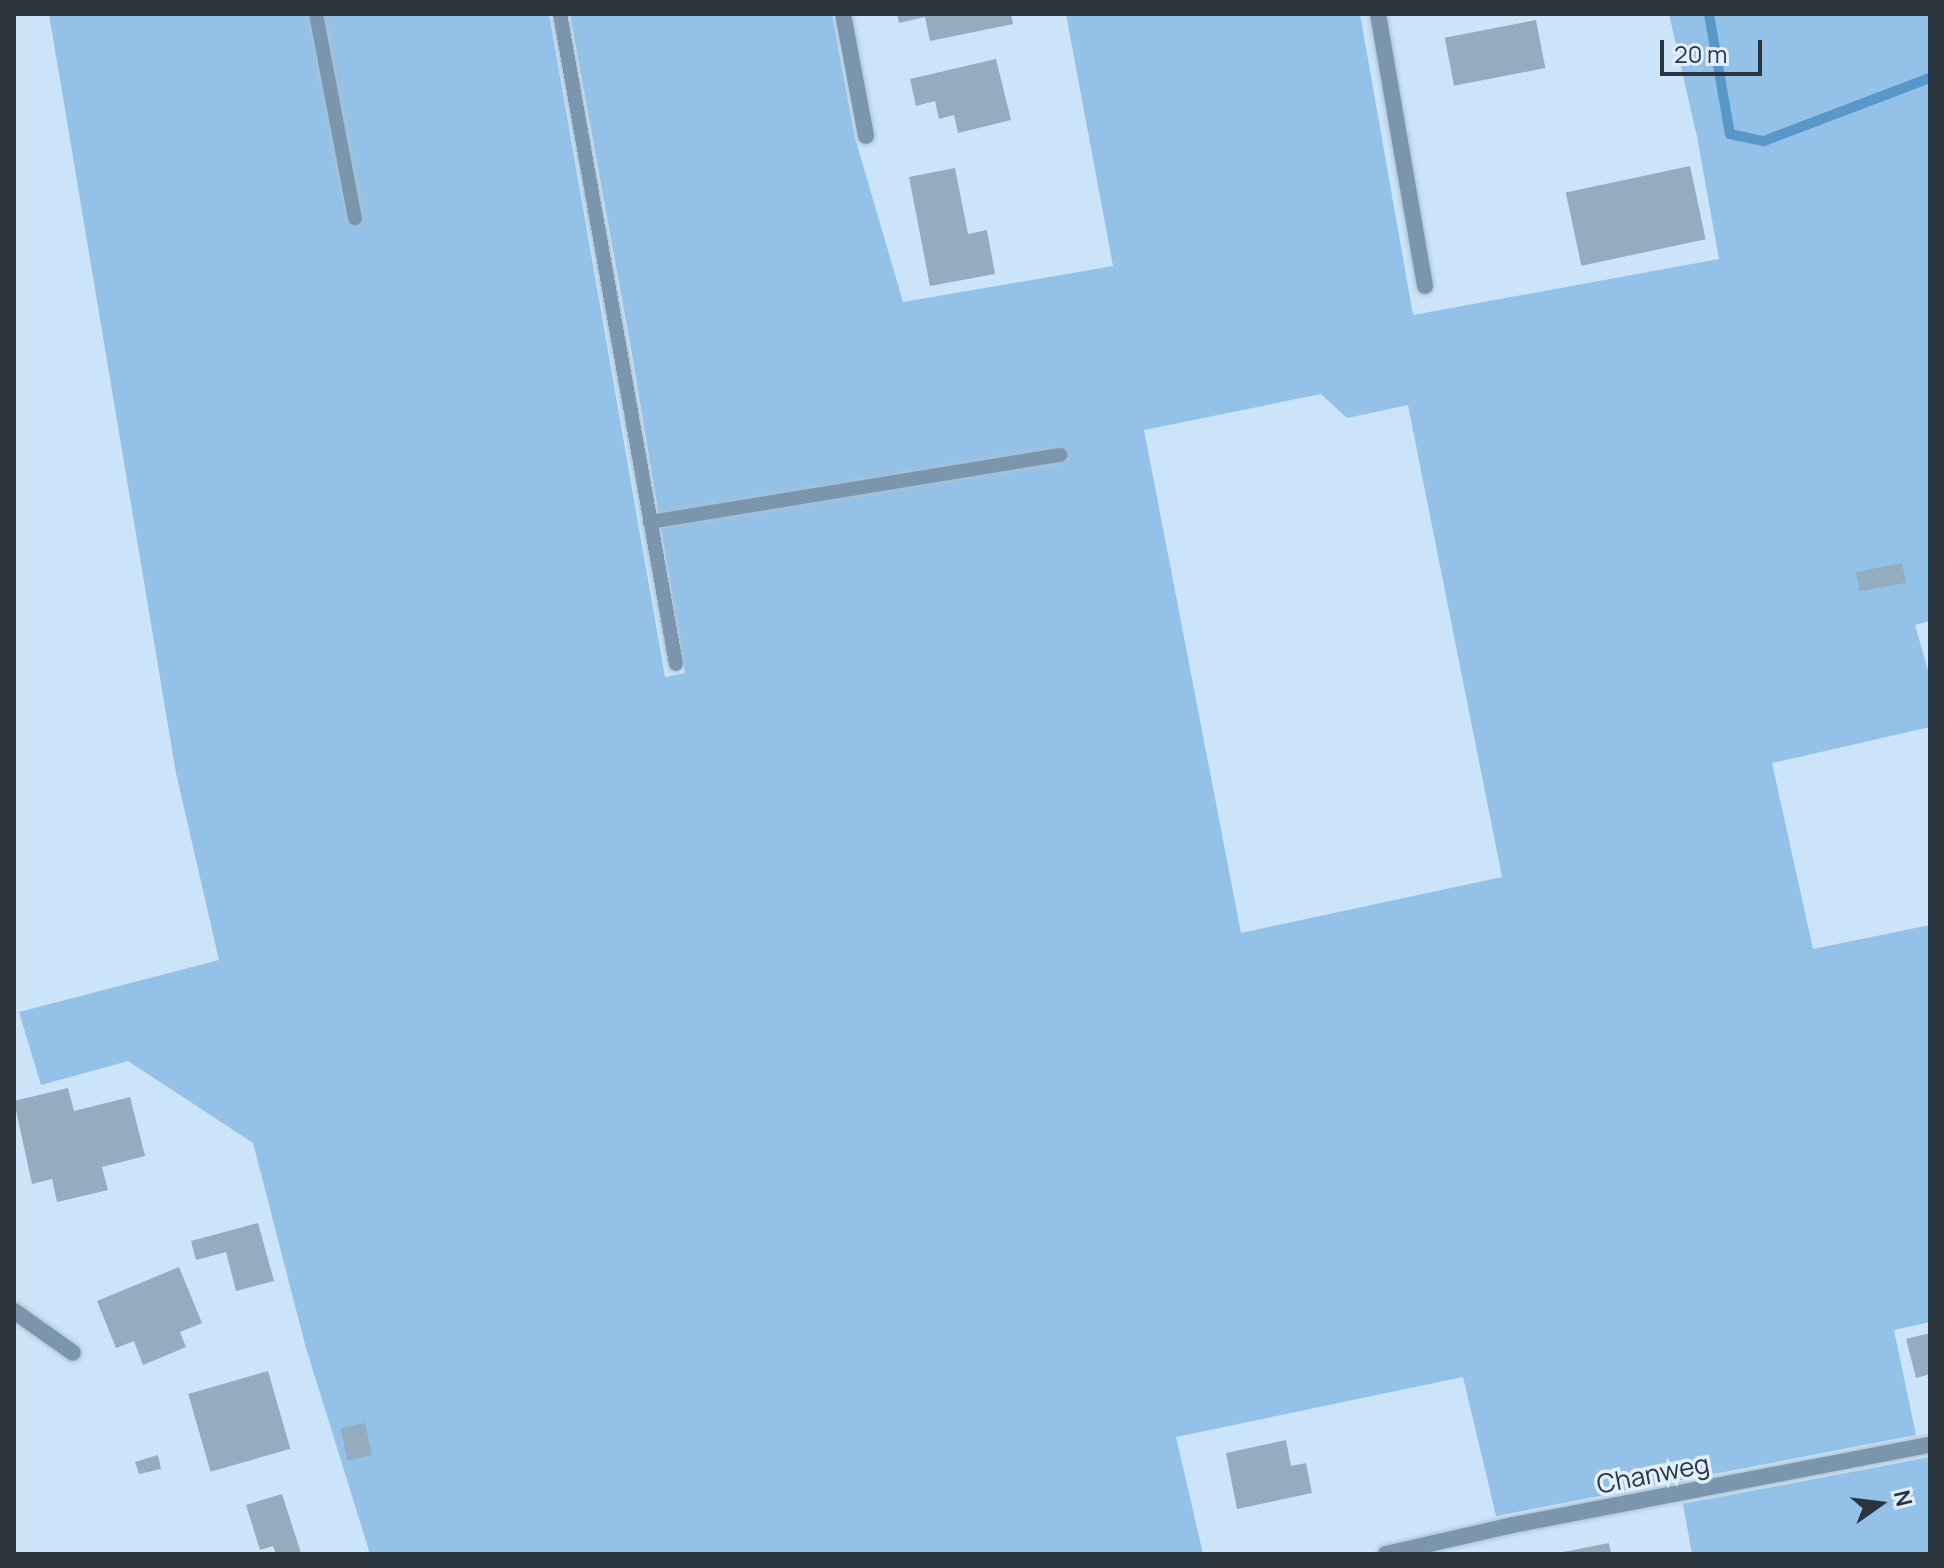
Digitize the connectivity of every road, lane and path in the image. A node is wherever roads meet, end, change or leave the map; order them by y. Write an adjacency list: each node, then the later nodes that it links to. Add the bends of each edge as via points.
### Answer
1 (316, 14): 6 (lane)
2 (560, 14): 9 (lane)
3 (843, 14): 5 (street)
4 (1378, 14): 7 (street)
5 (866, 136)
6 (355, 218)
7 (1425, 286)
8 (1061, 455): 9 (lane)
9 (650, 522): 10 (lane)
10 (676, 664)
11 (14, 1311): 12 (street)
12 (73, 1353)
13 (1930, 1445): 14 (street, Chanweg)
14 (1386, 1554)

